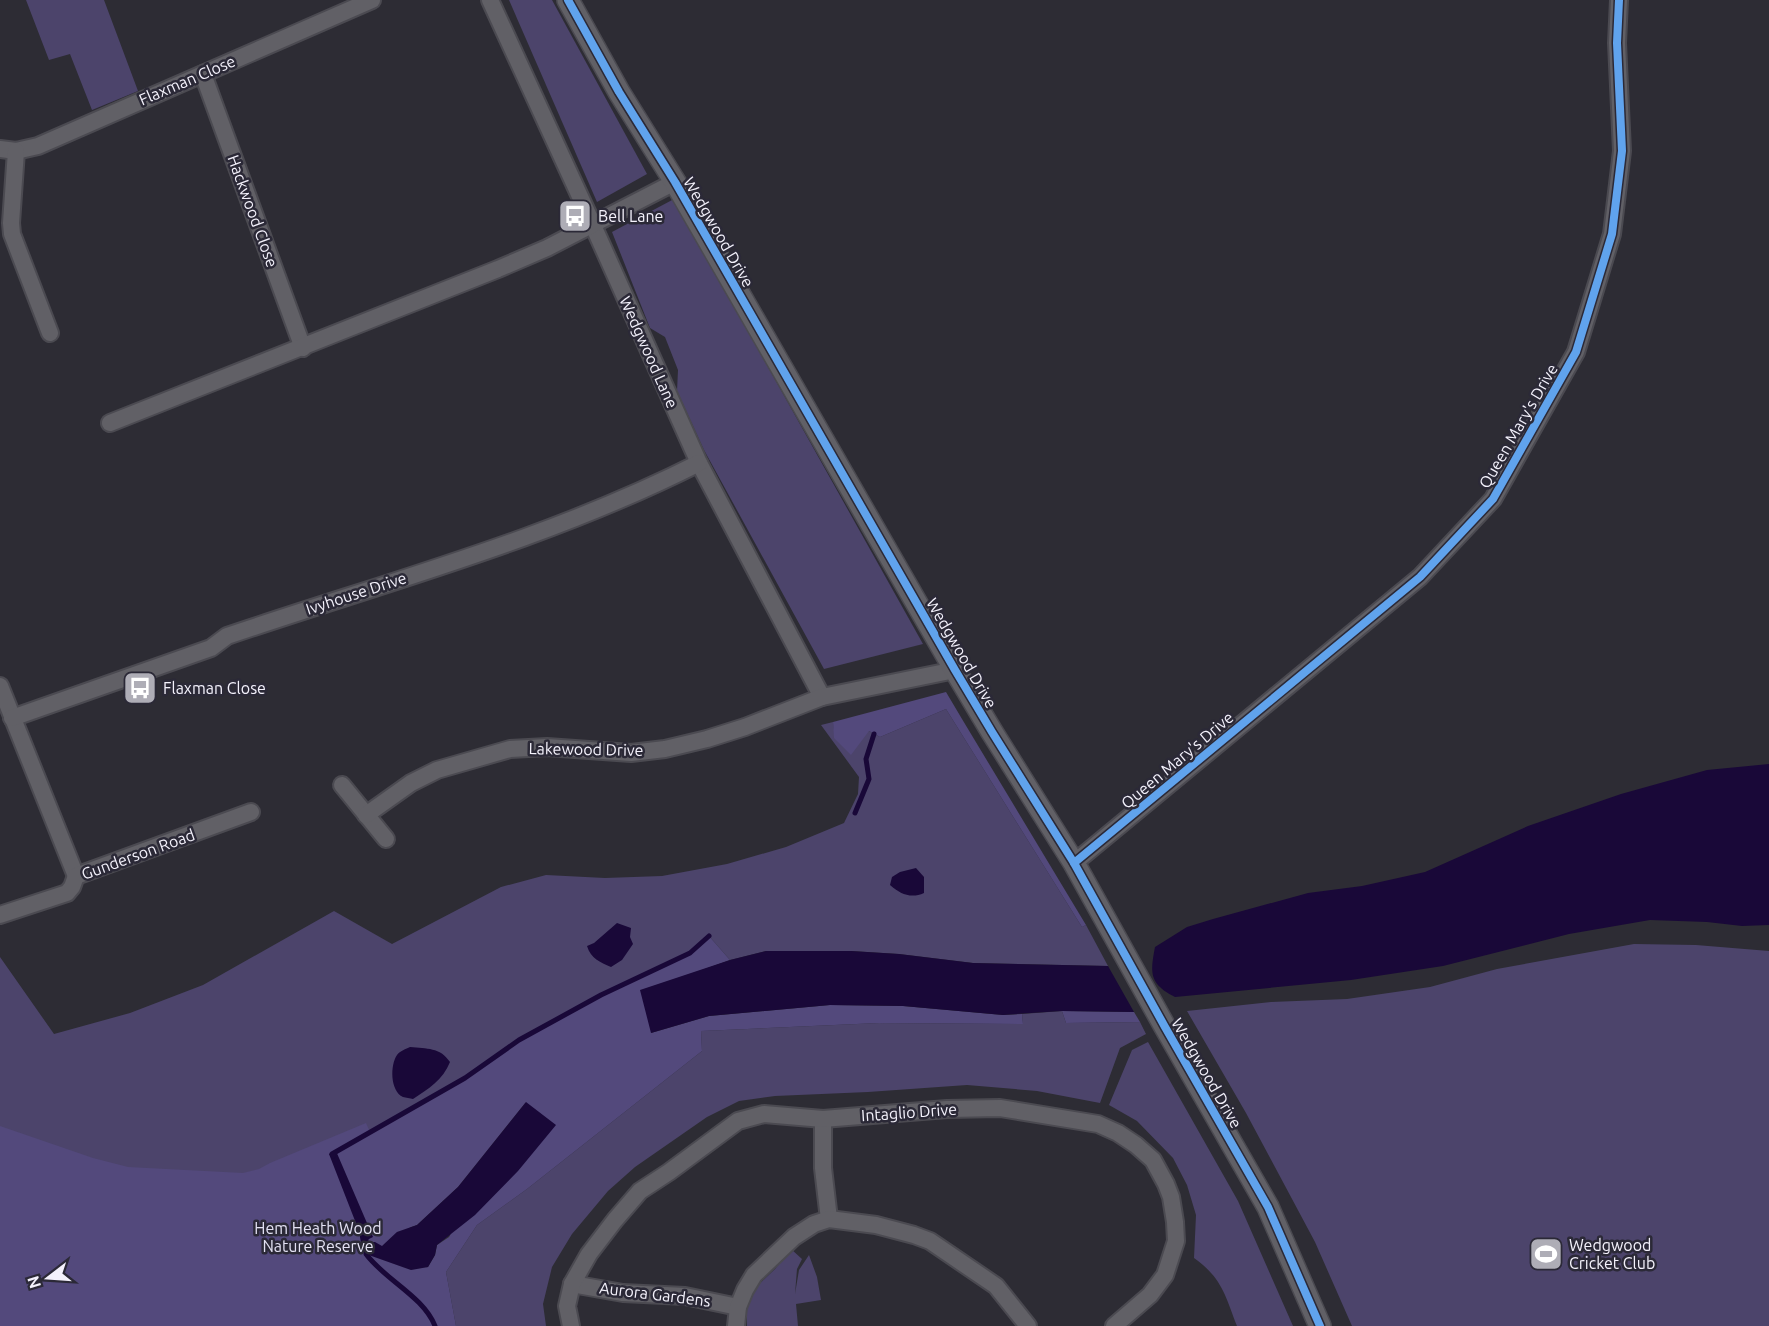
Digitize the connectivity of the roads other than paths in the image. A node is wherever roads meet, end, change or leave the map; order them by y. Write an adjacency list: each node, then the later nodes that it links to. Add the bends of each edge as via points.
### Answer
1 (372, 0): 5 (street, Flaxman Close)
2 (490, 0): 8 (street, Wedgwood Lane)
3 (568, 0): 7 (street, Wedgwood Drive)
4 (1618, 0): 21 (street, Queen Mary's Drive, via 1622,151 1612,234 1576,352 1493,499 1420,577)
5 (203, 74): 6 (street, Flaxman Close, via 38,146); 10 (street, Hackwood Close)
6 (8, 150): 9 (street, via 12,234)
7 (675, 182): 8 (street); 13 (street, Wedgwood Drive)
8 (592, 224): 10 (street, via 498,270); 12 (street, Wedgwood Lane)
9 (50, 333)
10 (303, 348): 11 (street)
11 (110, 423)
12 (699, 463): 15 (street, Wedgwood Lane); 16 (street, Ivyhouse Drive, via 565,522 227,636 211,648)
13 (955, 670): 15 (street, Lakewood Drive); 21 (street, Wedgwood Drive)
14 (1, 690): 16 (street)
15 (822, 697): 19 (street, Lakewood Drive, via 745,727 665,749 631,753 547,747 510,749 437,770)
16 (12, 718): 22 (street)
17 (342, 785): 19 (street)
18 (251, 812): 22 (street, Gunderson Road)
19 (366, 815): 20 (street)
20 (386, 839)
21 (1074, 863): 32 (street, Wedgwood Drive, via 1268,1207)
22 (76, 876): 23 (street, Gunderson Road, via 67,893)
23 (0, 915)
24 (823, 1119): 25 (street); 26 (street, Intaglio Drive, via 764,1114 738,1121 640,1191 600,1239); 31 (street, Intaglio Drive, via 947,1108 1000,1108 1098,1124 1136,1145 1154,1160 1166,1184 1176,1241 1156,1289)
25 (829, 1219): 27 (street, via 790,1240 754,1275); 30 (street, via 876,1225 930,1241 996,1286)
26 (572, 1284): 27 (street, Aurora Gardens, via 624,1293 685,1296); 28 (street, Intaglio Drive, via 567,1306)
27 (738, 1307): 29 (street)
28 (571, 1326)
29 (736, 1326)
30 (1028, 1326)
31 (1114, 1326)
32 (1320, 1326)

